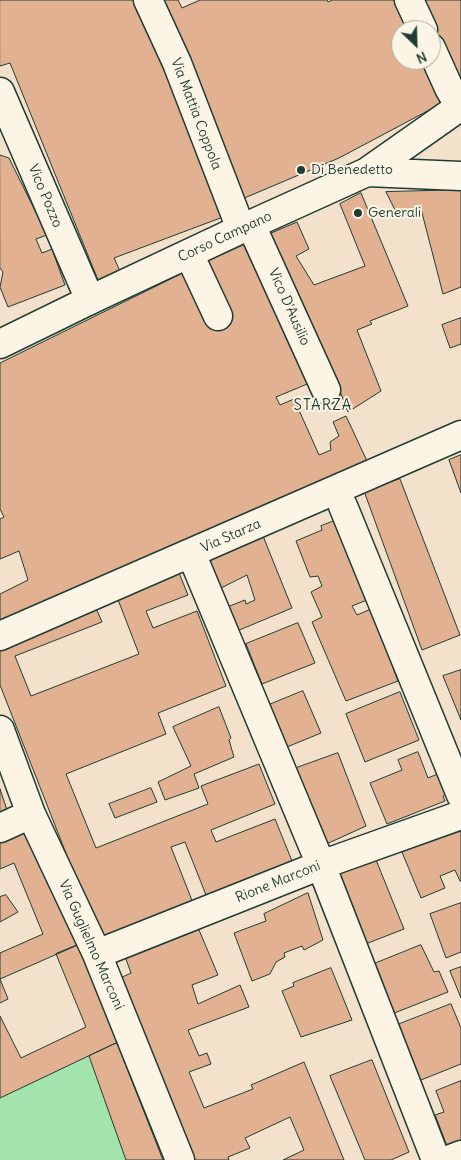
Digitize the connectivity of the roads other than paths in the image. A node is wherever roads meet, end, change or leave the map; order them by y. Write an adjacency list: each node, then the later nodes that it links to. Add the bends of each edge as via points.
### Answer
1 (148, 0): 9 (street, Via Mattia Coppola)
2 (409, 0): 3 (street)
3 (418, 20)
4 (441, 68): 6 (street)
5 (0, 92): 11 (street, Vico Pozzo)
6 (460, 106): 7 (street)
7 (367, 172): 8 (street, Corso Campano); 9 (street, Corso Campano)
8 (461, 176)
9 (246, 227): 10 (street, Corso Campano); 14 (street, Vico D'Ausilio)
10 (189, 254): 11 (street, Corso Campano); 12 (street)
11 (90, 300): 13 (street, Corso Campano)
12 (218, 316)
13 (0, 344)
14 (326, 390)
15 (461, 435): 17 (street, Via Starza)
16 (343, 506): 20 (street)
17 (191, 553): 18 (street, Via Starza); 24 (street)
18 (0, 636)
19 (0, 730): 21 (street, Via Guglielmo Marconi)
20 (461, 795)
21 (31, 814): 23 (street); 25 (street, Via Guglielmo Marconi)
22 (461, 814): 24 (street, Rione Marconi)
23 (0, 828)
24 (321, 865): 25 (street, Rione Marconi); 28 (street)
25 (97, 954): 27 (street, Via Guglielmo Marconi)
26 (461, 1155): 29 (street)
27 (180, 1160)
28 (436, 1160)
29 (448, 1160)

